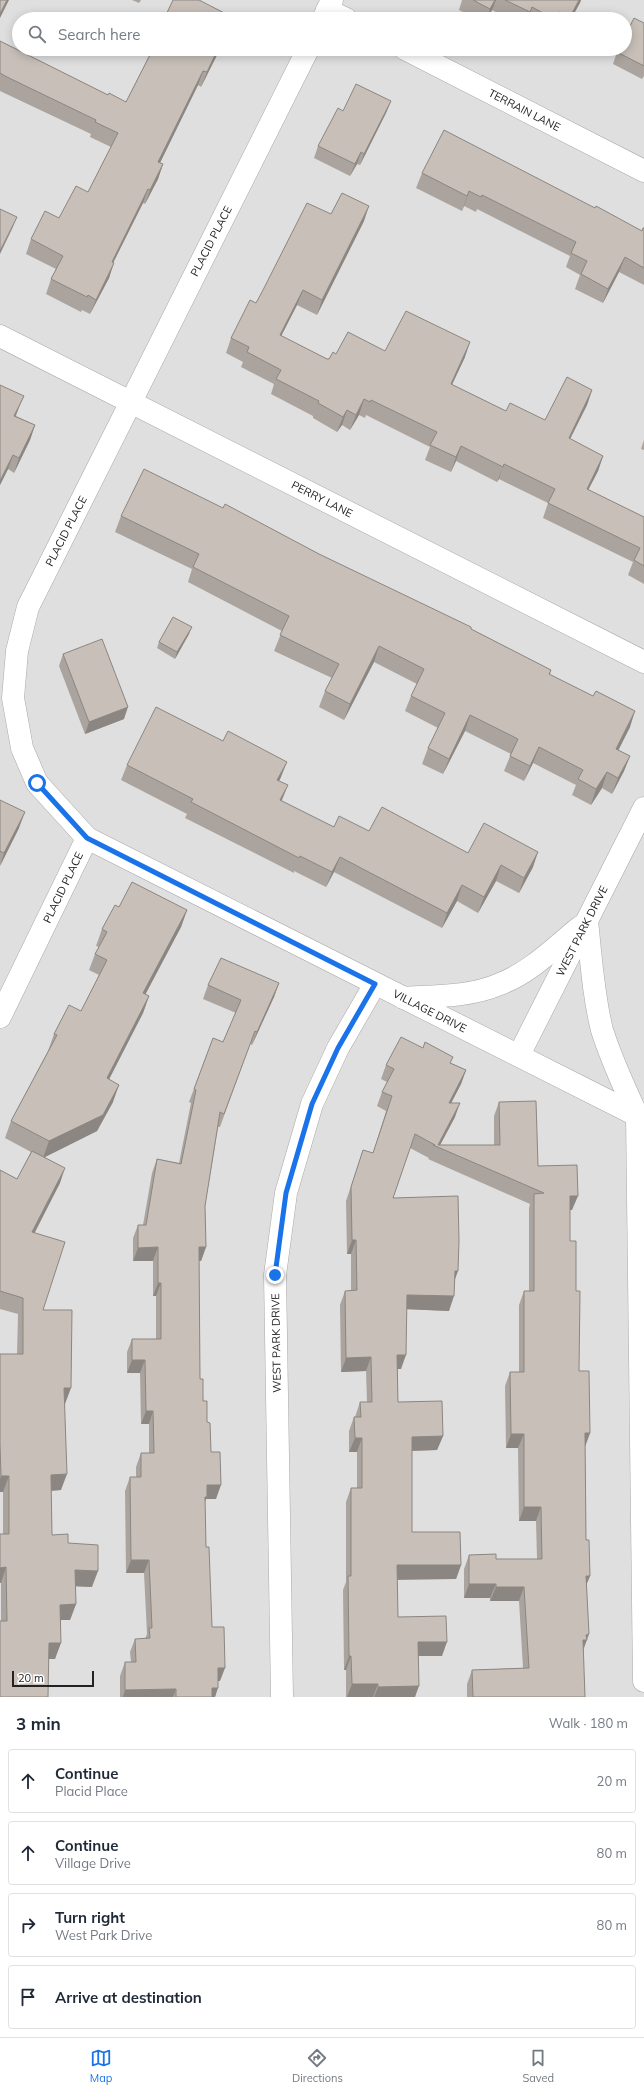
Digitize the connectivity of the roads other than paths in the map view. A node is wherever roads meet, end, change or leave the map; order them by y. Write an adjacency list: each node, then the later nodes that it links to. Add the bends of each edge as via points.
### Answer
1 (304, 56): 5 (street, PLACID PLACE)
2 (419, 56): 3 (street, TERRAIN LANE)
3 (644, 171)
4 (0, 336): 5 (street, PERRY LANE)
5 (130, 402): 6 (street, PERRY LANE); 8 (street, PLACID PLACE, via 28,607 16,651 13,698 22,748 37,783)
6 (644, 662)
7 (644, 808): 9 (street, WEST PARK DRIVE)
8 (87, 838): 10 (street, VILLAGE DRIVE); 12 (street, PLACID PLACE)
9 (587, 921): 11 (street, via 534,966 500,984 461,994); 13 (street, WEST PARK DRIVE); 14 (street, via 602,1029 616,1070)
10 (375, 984): 11 (street, VILLAGE DRIVE); 16 (street, WEST PARK DRIVE, via 338,1048 312,1104 286,1193 275,1275)
11 (402, 998): 13 (street, VILLAGE DRIVE)
12 (0, 1017)
13 (519, 1054): 14 (street, VILLAGE DRIVE)
14 (640, 1117): 15 (street)
15 (644, 1681)
16 (282, 1697)

